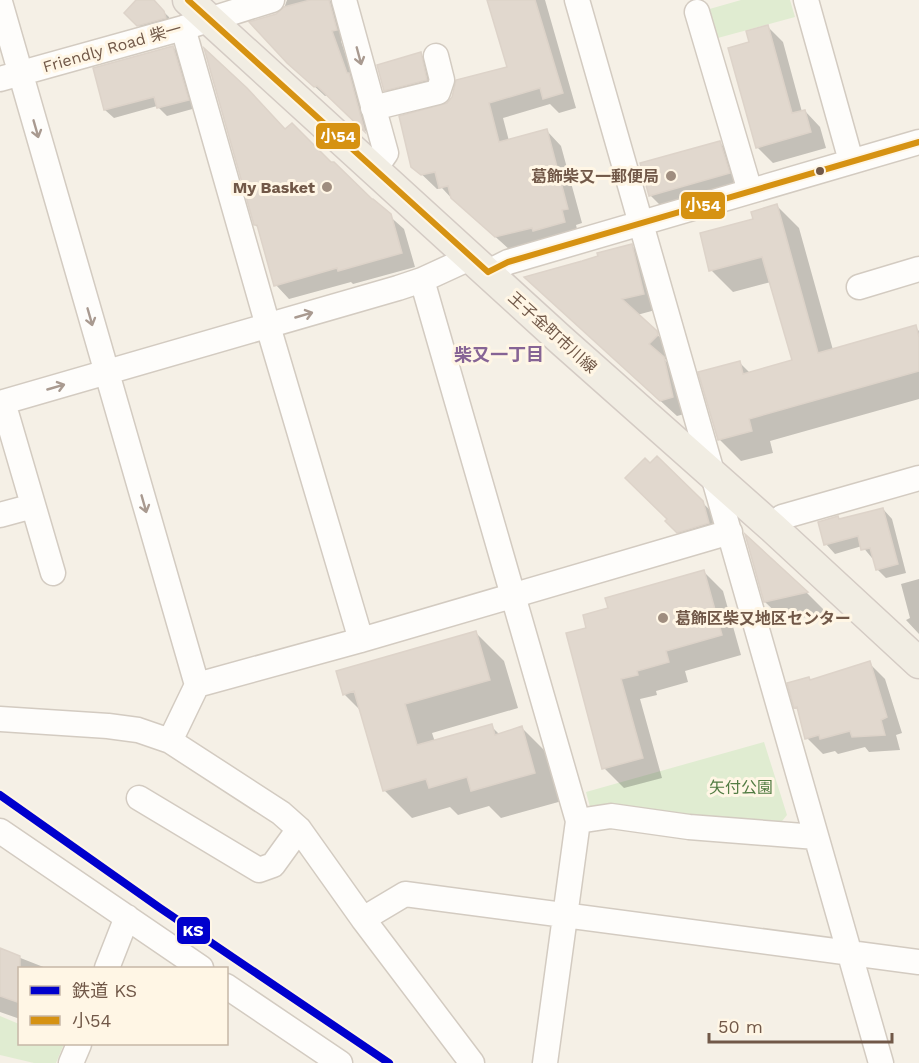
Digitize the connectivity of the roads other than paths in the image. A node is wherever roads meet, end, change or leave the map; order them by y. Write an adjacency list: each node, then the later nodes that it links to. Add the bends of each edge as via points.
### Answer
1 (272, 0): 7 (street, Friendly Road 柴一)
2 (344, 0): 10 (street, one-way to 10)
3 (577, 0): 15 (street)
4 (806, 0): 12 (street)
5 (0, 2): 9 (street)
6 (697, 12): 14 (street)
7 (193, 15): 9 (street, Friendly Road 柴一); 13 (main road, 王子金町市川線); 20 (street)
8 (436, 57): 10 (street, via 442,80 438,92)
9 (10, 76): 21 (street, one-way to 21)
10 (373, 108): 13 (street, via 386,153)
11 (919, 142): 12 (street)
12 (851, 161): 14 (street)
13 (375, 169): 16 (main road, 王子金町市川線)
14 (750, 190): 15 (street)
15 (640, 223): 16 (street, via 508,262); 23 (street)
16 (480, 265): 18 (street); 23 (main road, 王子金町市川線)
17 (919, 269): 19 (street)
18 (422, 280): 20 (street, one-way to 18); 30 (street)
19 (858, 287)
20 (268, 326): 21 (street); 31 (street)
21 (106, 372): 22 (street, one-way to 21); 33 (street, one-way to 33)
22 (1, 402): 25 (street)
23 (715, 477): 27 (main road, 王子金町市川線); 28 (street)
24 (919, 478): 27 (street, via 782,518)
25 (33, 506): 26 (street); 29 (street)
26 (0, 515)
27 (773, 528): 32 (main road, 王子金町市川線)
28 (730, 532): 30 (street); 40 (street)
29 (53, 573)
30 (513, 595): 31 (street); 37 (street)
31 (361, 640): 33 (street)
32 (919, 663)
33 (197, 685): 35 (street)
34 (0, 719): 35 (street, via 128,728)
35 (170, 741): 38 (street, via 281,813)
36 (139, 798): 38 (street, via 259,870 273,865)
37 (578, 820): 40 (street, via 611,816); 41 (street)
38 (299, 829): 43 (street)
39 (0, 831): 42 (street)
40 (816, 837): 44 (street)
41 (564, 916): 43 (street, via 405,894); 44 (street); 53 (street)
42 (127, 917): 46 (street); 47 (street)
43 (363, 919): 52 (street)
44 (851, 954): 45 (street); 54 (street)
45 (919, 962)
46 (108, 967)
47 (198, 967)
48 (228, 987): 51 (street)
49 (79, 1045): 50 (street)
50 (71, 1063)
51 (340, 1063)
52 (472, 1063)
53 (545, 1063)
54 (881, 1063)

